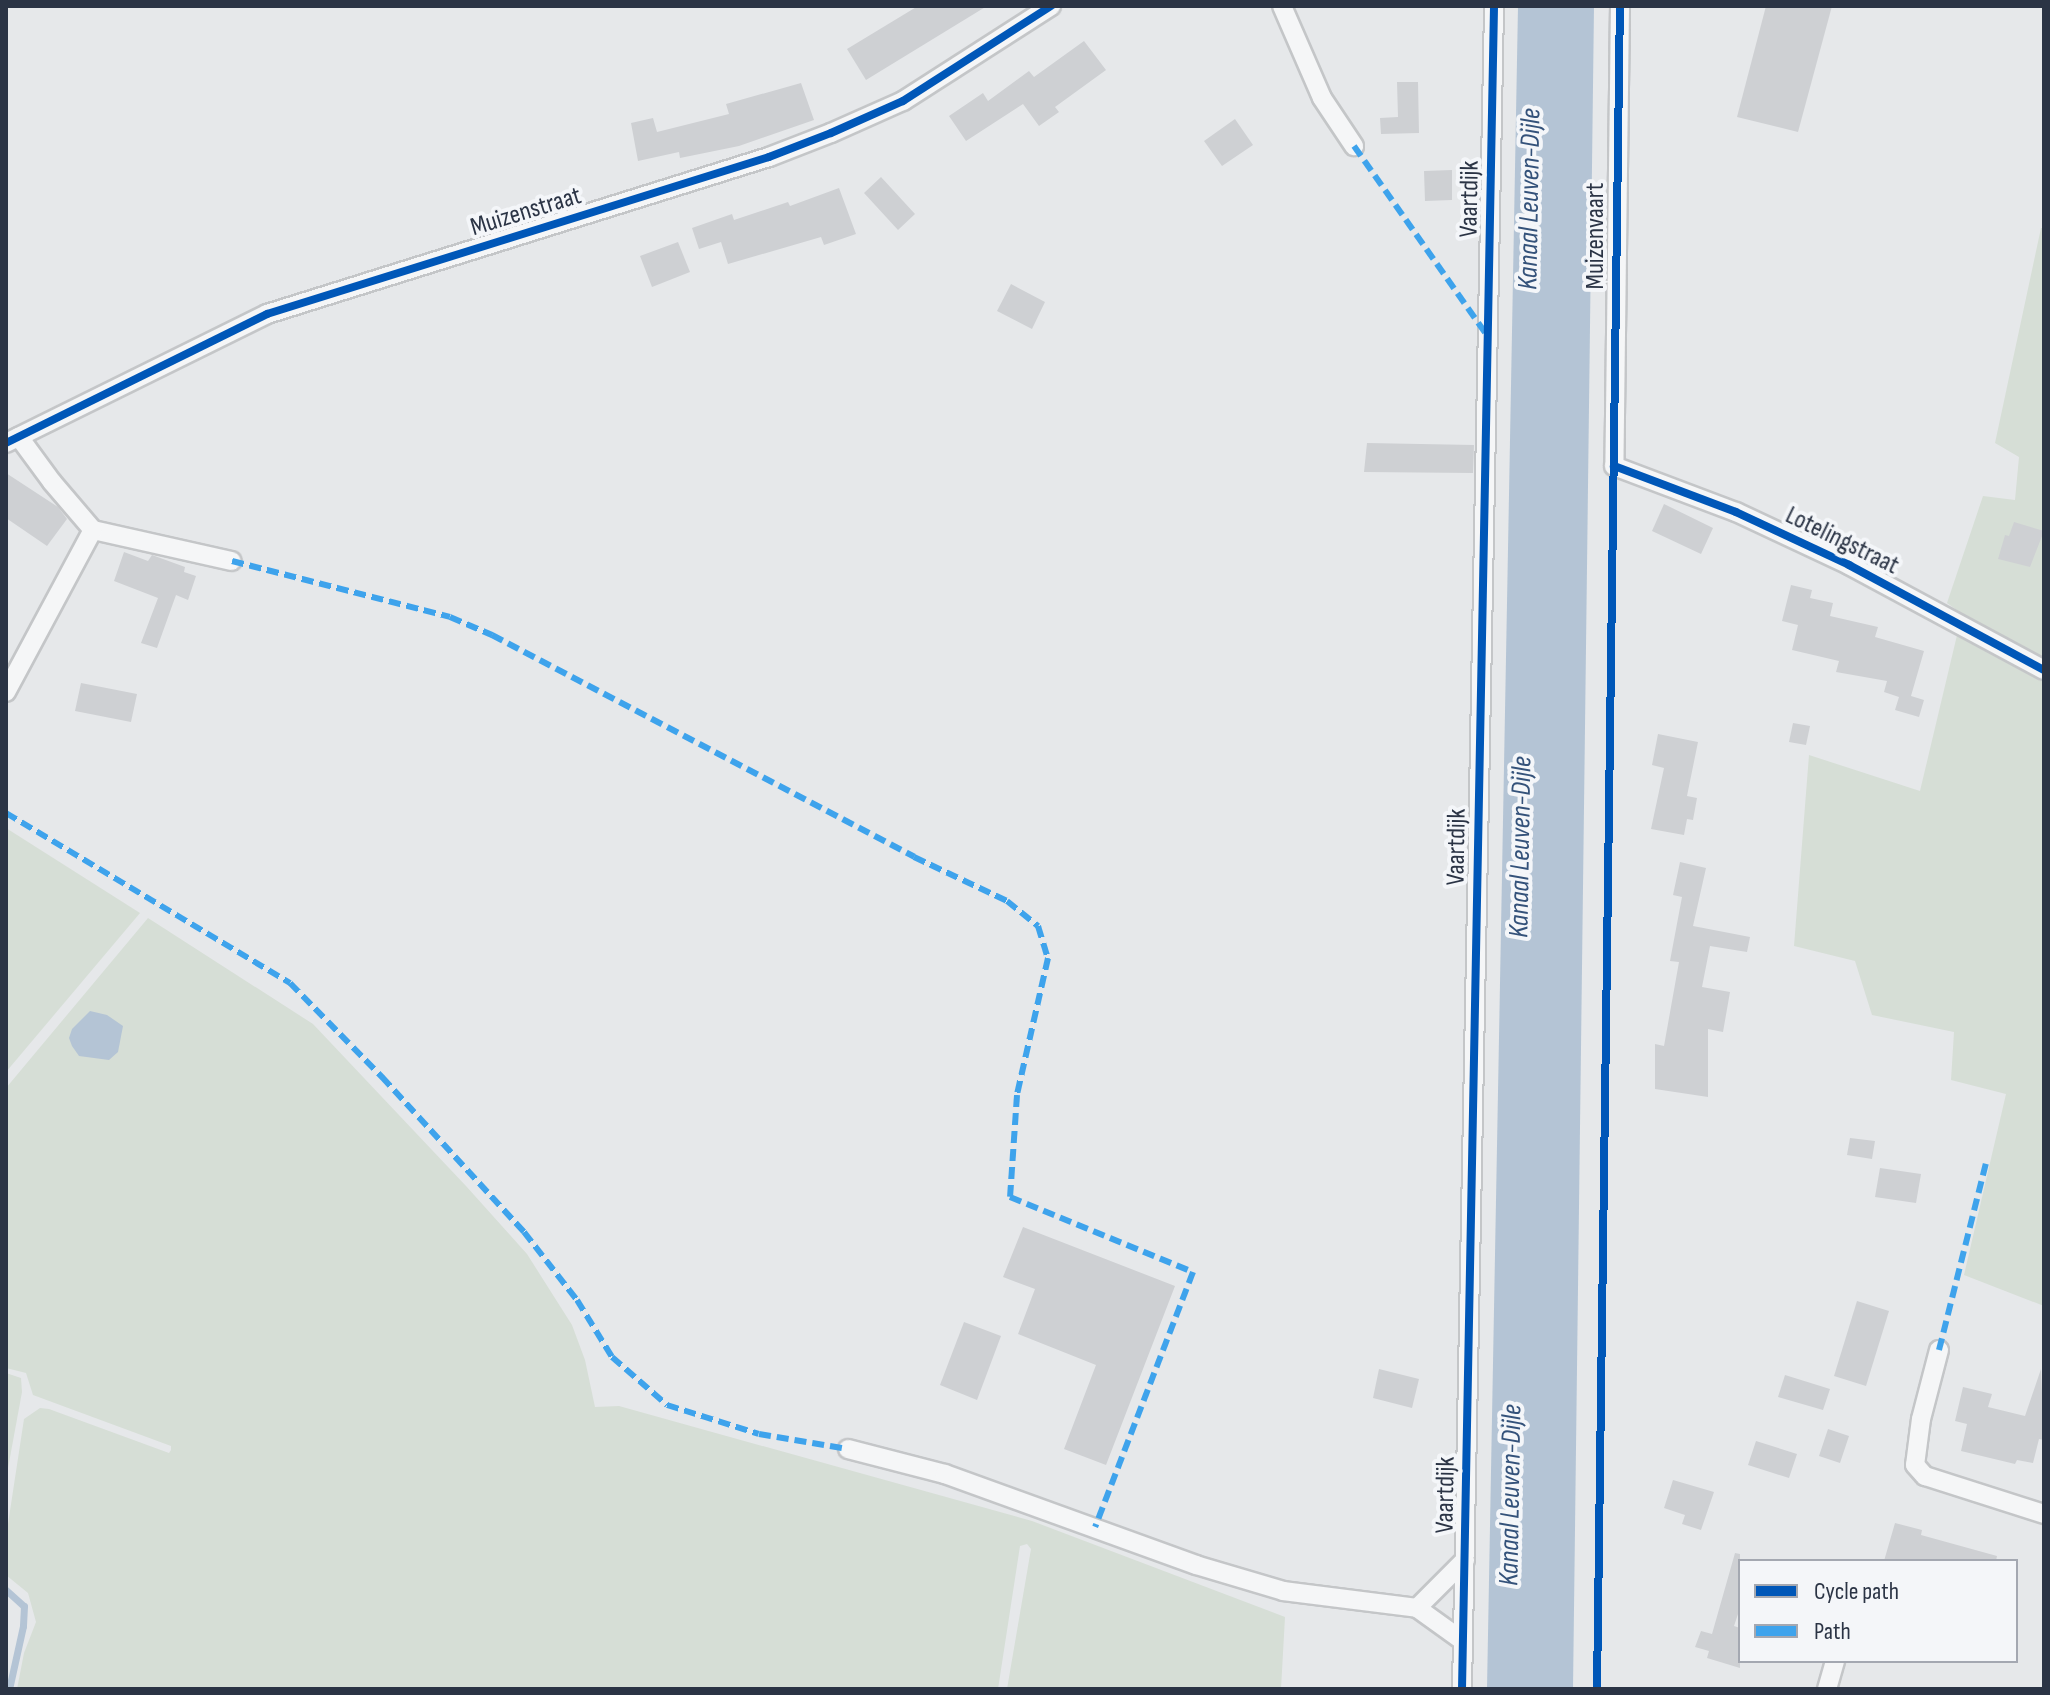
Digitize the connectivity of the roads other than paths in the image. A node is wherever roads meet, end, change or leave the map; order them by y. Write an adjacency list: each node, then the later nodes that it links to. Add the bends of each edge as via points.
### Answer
1 (1051, 6): 6 (street, Muizenstraat, via 903,101 831,133 267,314)
2 (1282, 6): 5 (street, via 1322,98)
3 (1494, 6): 15 (street, Vaartdijk)
4 (1620, 6): 7 (street, Muizenvaart)
5 (1354, 146)
6 (13, 440): 8 (street)
7 (1614, 466): 10 (street, Lotelingstraat, via 1736,512 1835,558)
8 (93, 530): 9 (street); 11 (street)
9 (232, 561)
10 (2044, 670)
11 (6, 692)
12 (1939, 1350): 14 (street, via 1915,1465 1925,1476)
13 (848, 1449): 16 (street, via 945,1474 1283,1591)
14 (2044, 1514)
15 (1465, 1560): 16 (street, Vaartdijk); 17 (street, Vaartdijk)
16 (1417, 1608): 17 (street)
17 (1463, 1641): 19 (street, Vaartdijk)
18 (1834, 1663): 20 (street)
19 (1462, 1689)
20 (1827, 1689)

